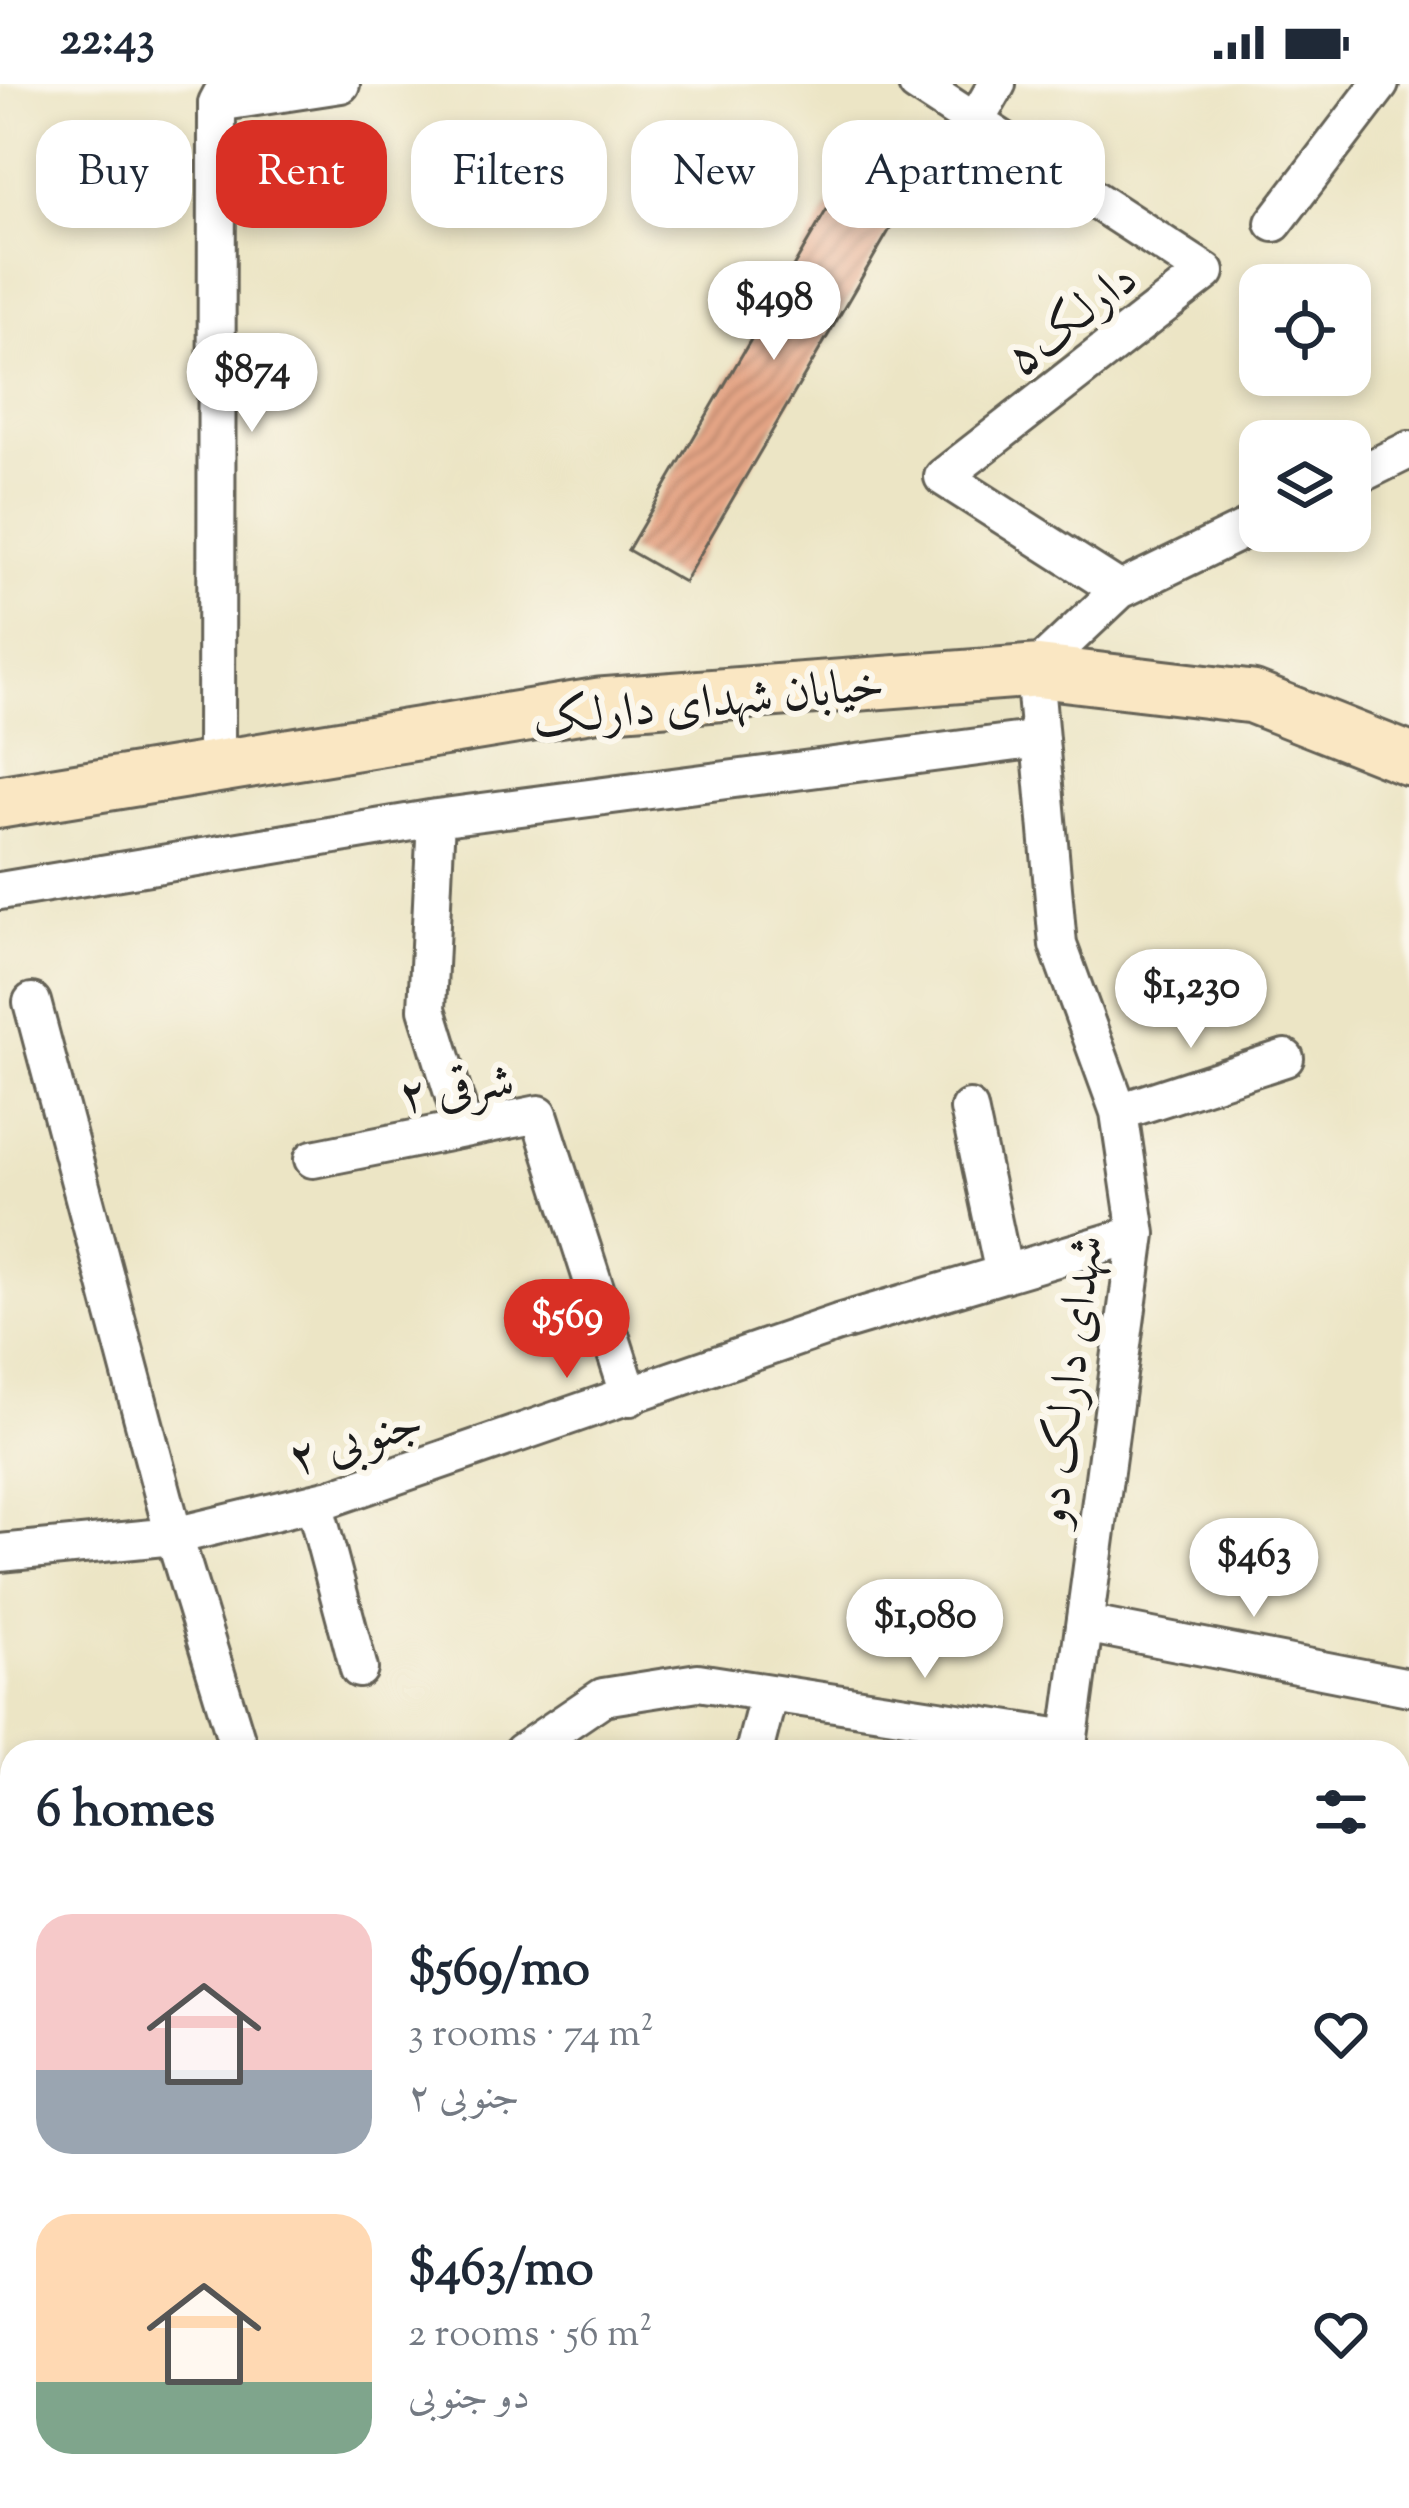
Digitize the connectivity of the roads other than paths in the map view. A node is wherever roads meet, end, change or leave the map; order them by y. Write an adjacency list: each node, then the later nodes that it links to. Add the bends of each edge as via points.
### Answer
1 (341, 84): 5 (street)
2 (916, 84): 6 (street, دارلک۵)
3 (998, 84): 6 (street)
4 (1380, 84): 8 (street)
5 (222, 93): 16 (street)
6 (976, 120)
7 (1105, 205): 12 (street, دارلک۵, via 1206,272 943,477)
8 (1274, 223)
9 (1409, 450): 10 (street)
10 (1371, 469)
11 (1239, 532): 12 (street)
12 (1120, 590): 13 (street)
13 (1034, 671): 14 (street, شهدای دارلک دو); 15 (main road, خیابان شهدای دارلک, via 1252,697); 16 (main road, خیابان شهدای دارلک, via 600,704)
14 (1040, 740): 18 (street); 23 (street, شهدای دارلک دو, via 1058,945)
15 (1409, 759)
16 (216, 767): 17 (main road, خیابان شهدای دارلک)
17 (0, 802)
18 (436, 818): 19 (street); 24 (street, via 427,1009)
19 (0, 891)
20 (32, 1002): 30 (street)
21 (1285, 1058): 23 (street)
22 (968, 1109): 27 (street)
23 (1119, 1112): 26 (street, شهدای دارلک دو)
24 (464, 1129): 25 (street, ۲ شرقی); 28 (street, ۲ شرقی, via 539,1114)
25 (314, 1159)
26 (1137, 1234): 27 (street, ۲ جنوبی); 32 (street, شهدای دارلک دو)
27 (1004, 1274): 28 (street, ۲ جنوبی)
28 (630, 1396): 29 (street, ۲ جنوبی)
29 (314, 1502): 30 (street, ۲ جنوبی); 33 (street)
30 (175, 1536): 31 (street, ۲ جنوبی); 36 (street)
31 (0, 1553)
32 (1085, 1624): 34 (street); 40 (street, شهدای دارلک دو)
33 (359, 1670)
34 (1409, 1688)
35 (769, 1693): 37 (street, via 698,1682 603,1696); 38 (street); 39 (street)
36 (237, 1740)
37 (539, 1740)
38 (757, 1740)
39 (1034, 1740)
40 (1069, 1740)

